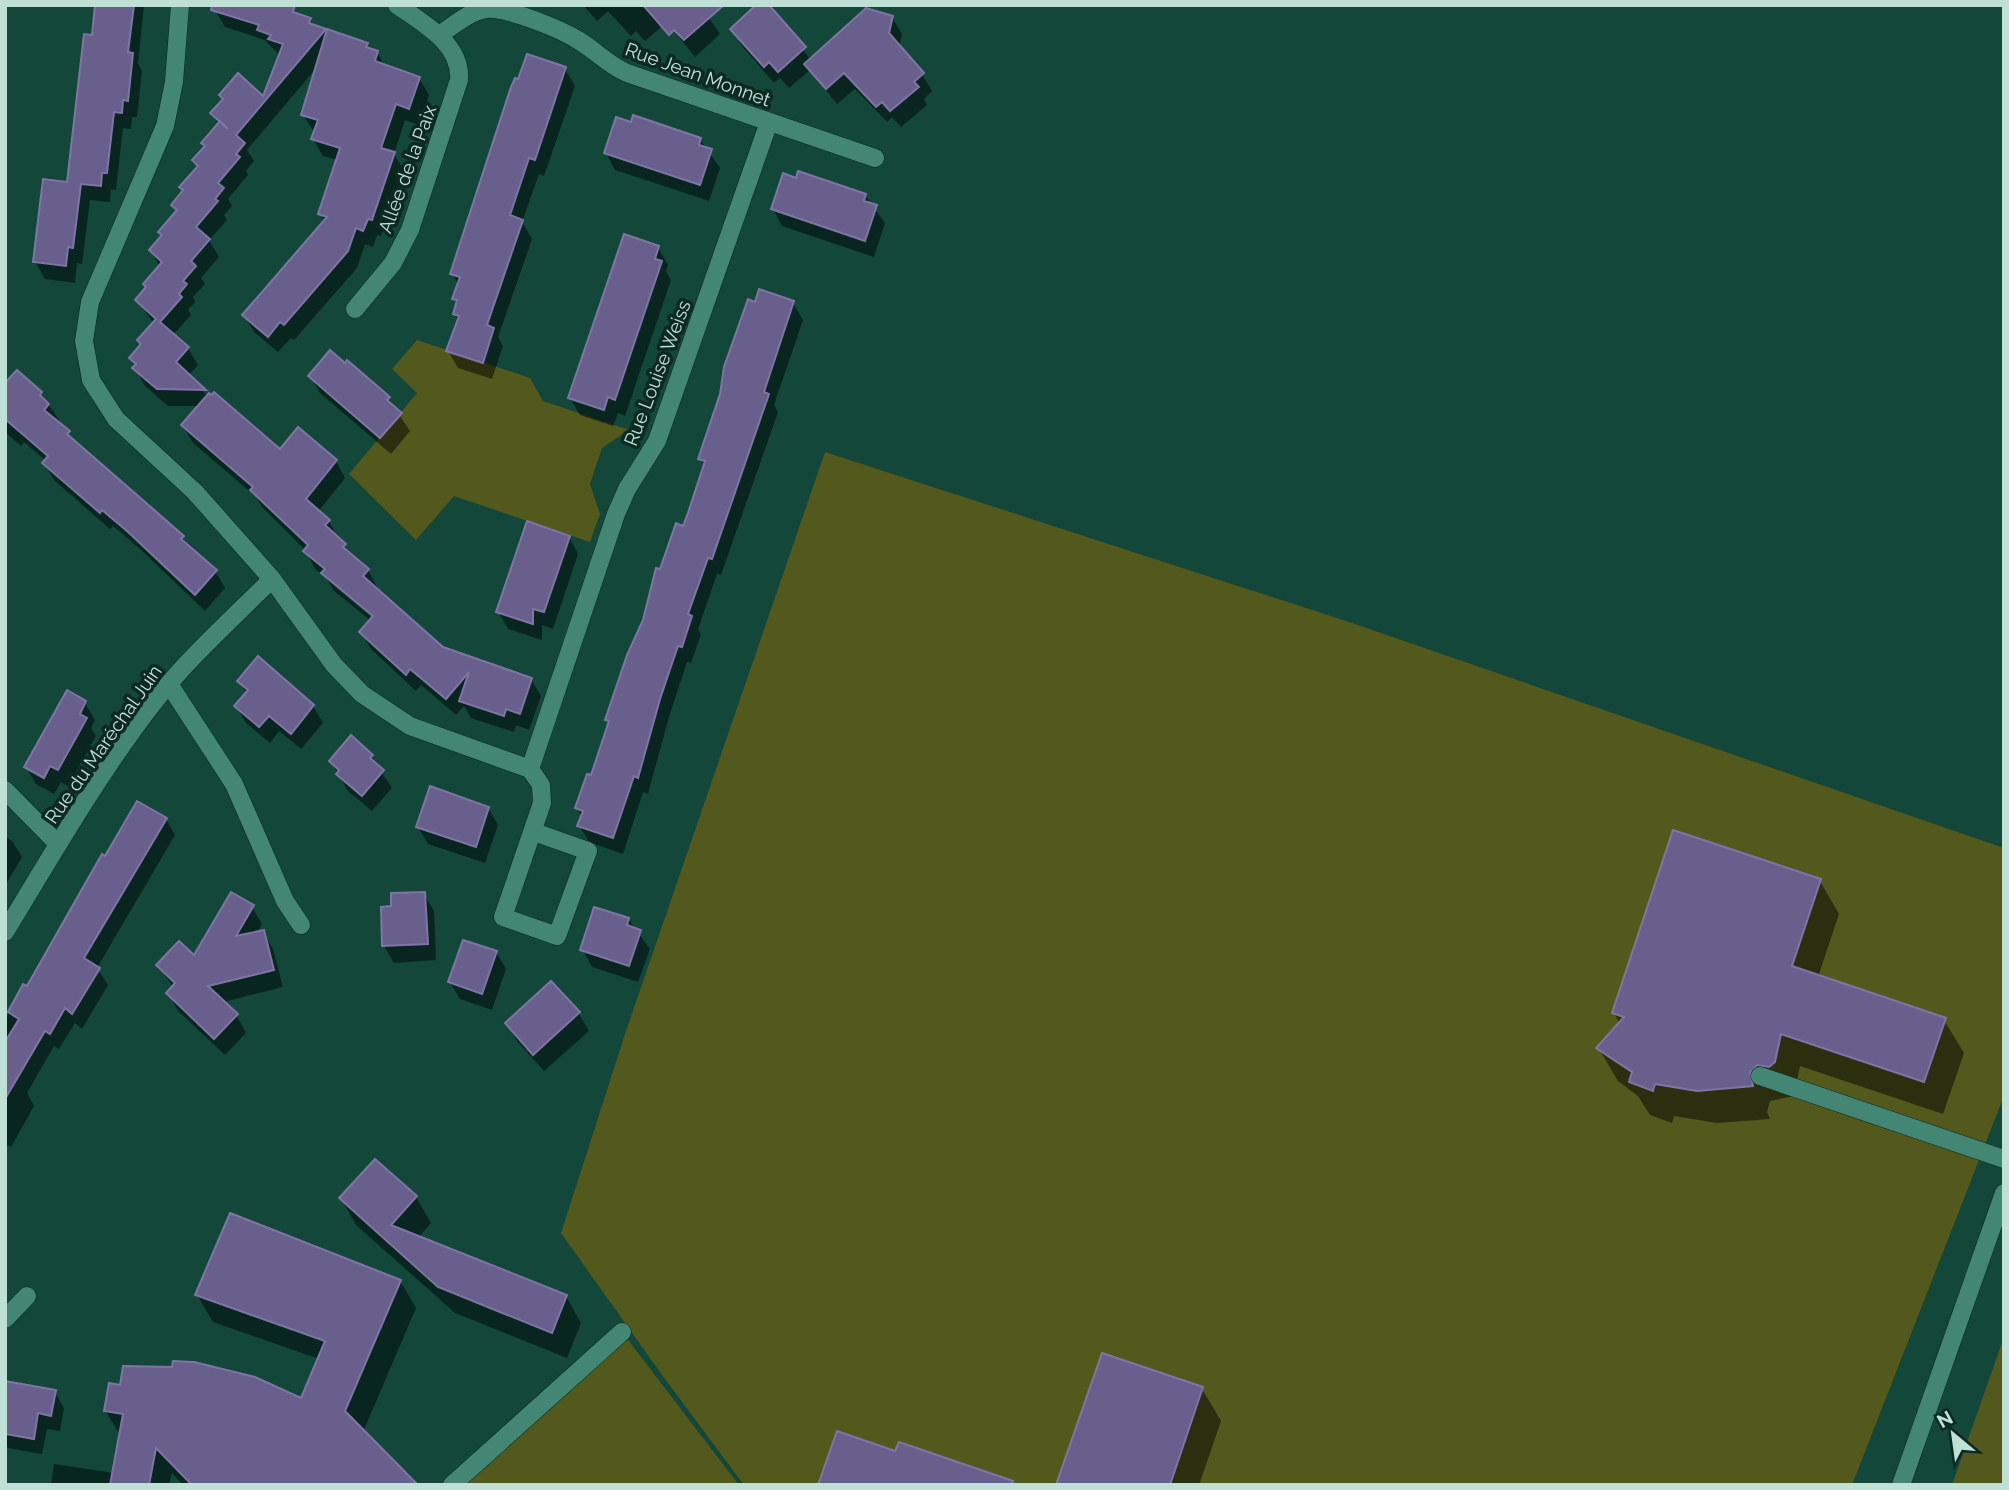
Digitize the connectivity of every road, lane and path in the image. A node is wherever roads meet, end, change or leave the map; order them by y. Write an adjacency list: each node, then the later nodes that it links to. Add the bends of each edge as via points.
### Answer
1 (180, 5): 7 (street, via 177,62 165,126 92,295 85,354 97,392 116,419 195,492)
2 (397, 5): 3 (street)
3 (439, 35): 4 (street, Rue Jean Monnet, via 485,9 504,11 577,39 627,73); 6 (street, Allée de la Paix, via 460,72 457,91 406,240)
4 (769, 122): 5 (street, Rue Jean Monnet); 9 (street, Rue Louise Weiss, via 657,441 616,514)
5 (874, 158)
6 (355, 309)
7 (272, 579): 8 (street, Rue du Maréchal Juin); 9 (street, via 339,671 383,710 410,726)
8 (169, 684): 12 (street, Rue du Maréchal Juin); 13 (street, via 234,784 285,901)
9 (530, 769): 11 (street, via 543,794)
10 (5, 790): 12 (street, Rue du Maréchal Juin)
11 (534, 832): 11 (street, via 588,851 557,936 503,916)
12 (58, 844): 14 (street, Rue du Maréchal Juin)
13 (301, 926)
14 (5, 932)
15 (1760, 1076): 16 (street)
16 (2004, 1159)
17 (2004, 1193): 22 (street)
18 (27, 1296): 19 (street)
19 (5, 1319)
20 (622, 1332): 21 (street)
21 (452, 1485)
22 (1901, 1485)

